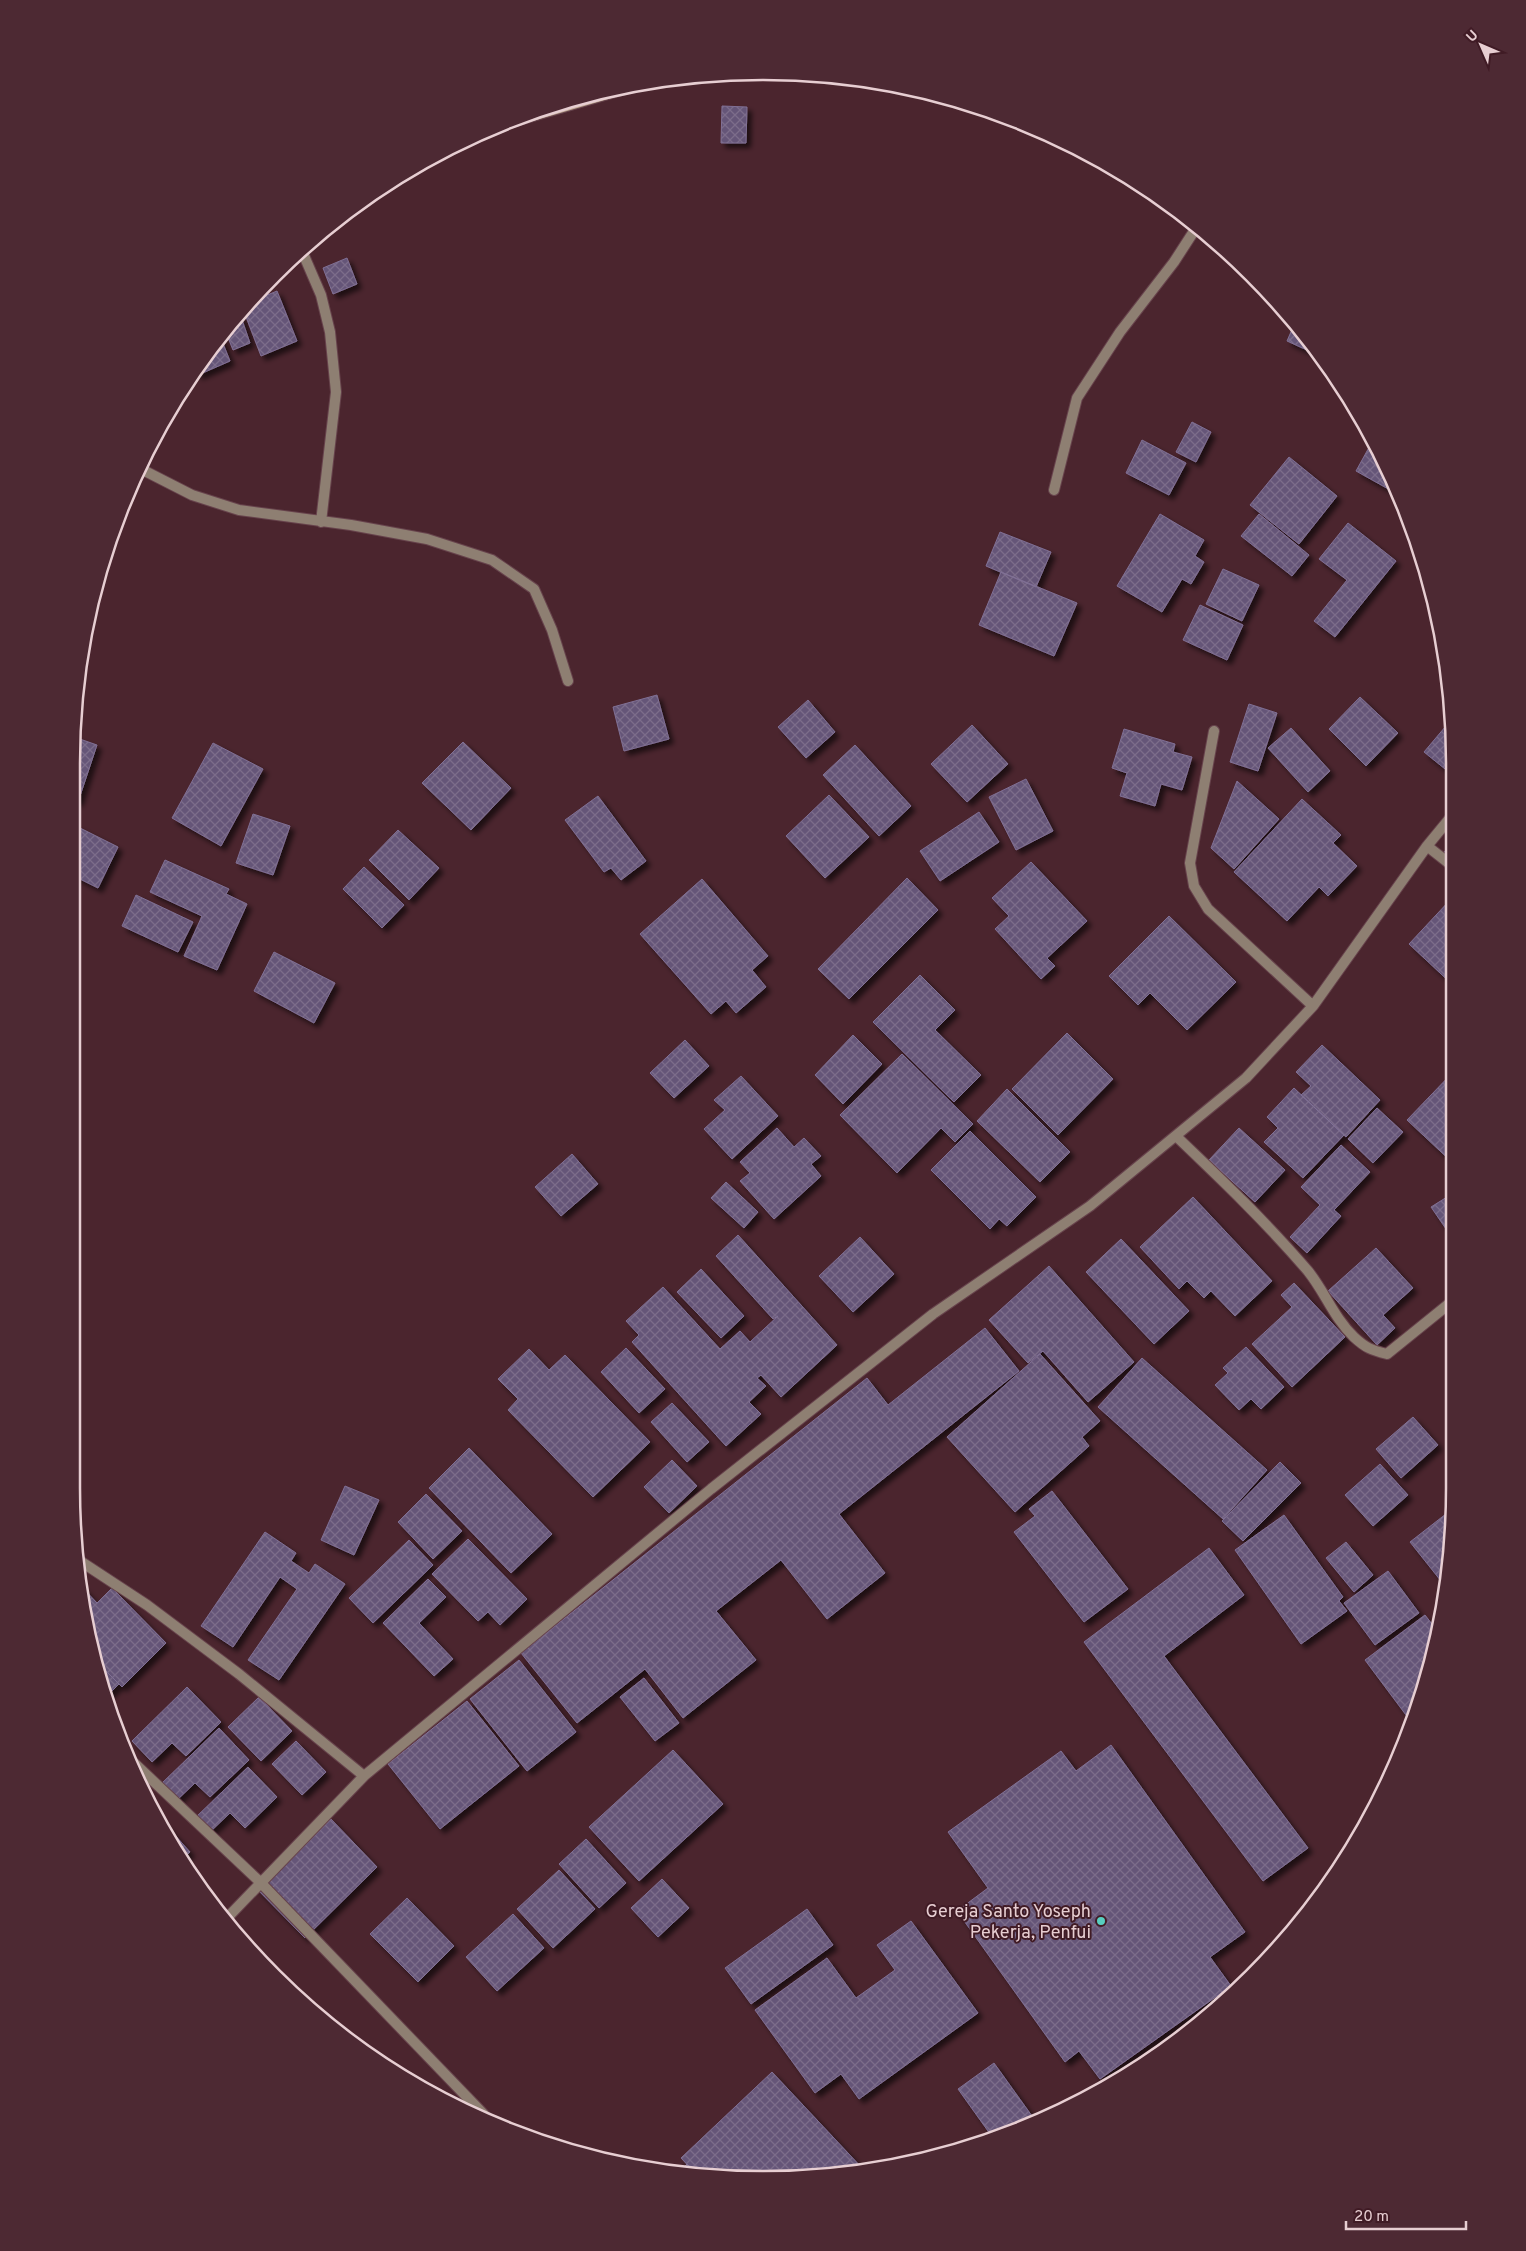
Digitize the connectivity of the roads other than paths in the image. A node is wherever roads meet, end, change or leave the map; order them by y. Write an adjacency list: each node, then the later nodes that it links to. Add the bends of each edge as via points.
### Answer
1 (1193, 233): 4 (street, via 1120,332 1077,398)
2 (304, 257): 5 (street, via 330,332 336,392)
3 (145, 471): 5 (street, via 192,495 238,510)
4 (1054, 490)
5 (321, 522): 6 (street, via 427,539 492,560 534,589 552,630)
6 (568, 681)
7 (1214, 731): 11 (street, via 1190,863 1194,886 1208,909)
8 (1446, 823): 9 (street)
9 (1427, 846): 10 (street); 11 (street)
10 (1446, 861)
11 (1314, 1006): 12 (street, via 1246,1078)
12 (1177, 1137): 13 (street, via 1247,1204 1310,1273 1330,1308 1368,1350 1387,1354); 16 (street, via 1090,1206 933,1314 712,1489)
13 (1446, 1306)
14 (85, 1564): 16 (street, via 147,1605 239,1674)
15 (140, 1768): 17 (street)
16 (364, 1776): 17 (street)
17 (260, 1882): 18 (street); 19 (street)
18 (230, 1915)
19 (478, 2108)

